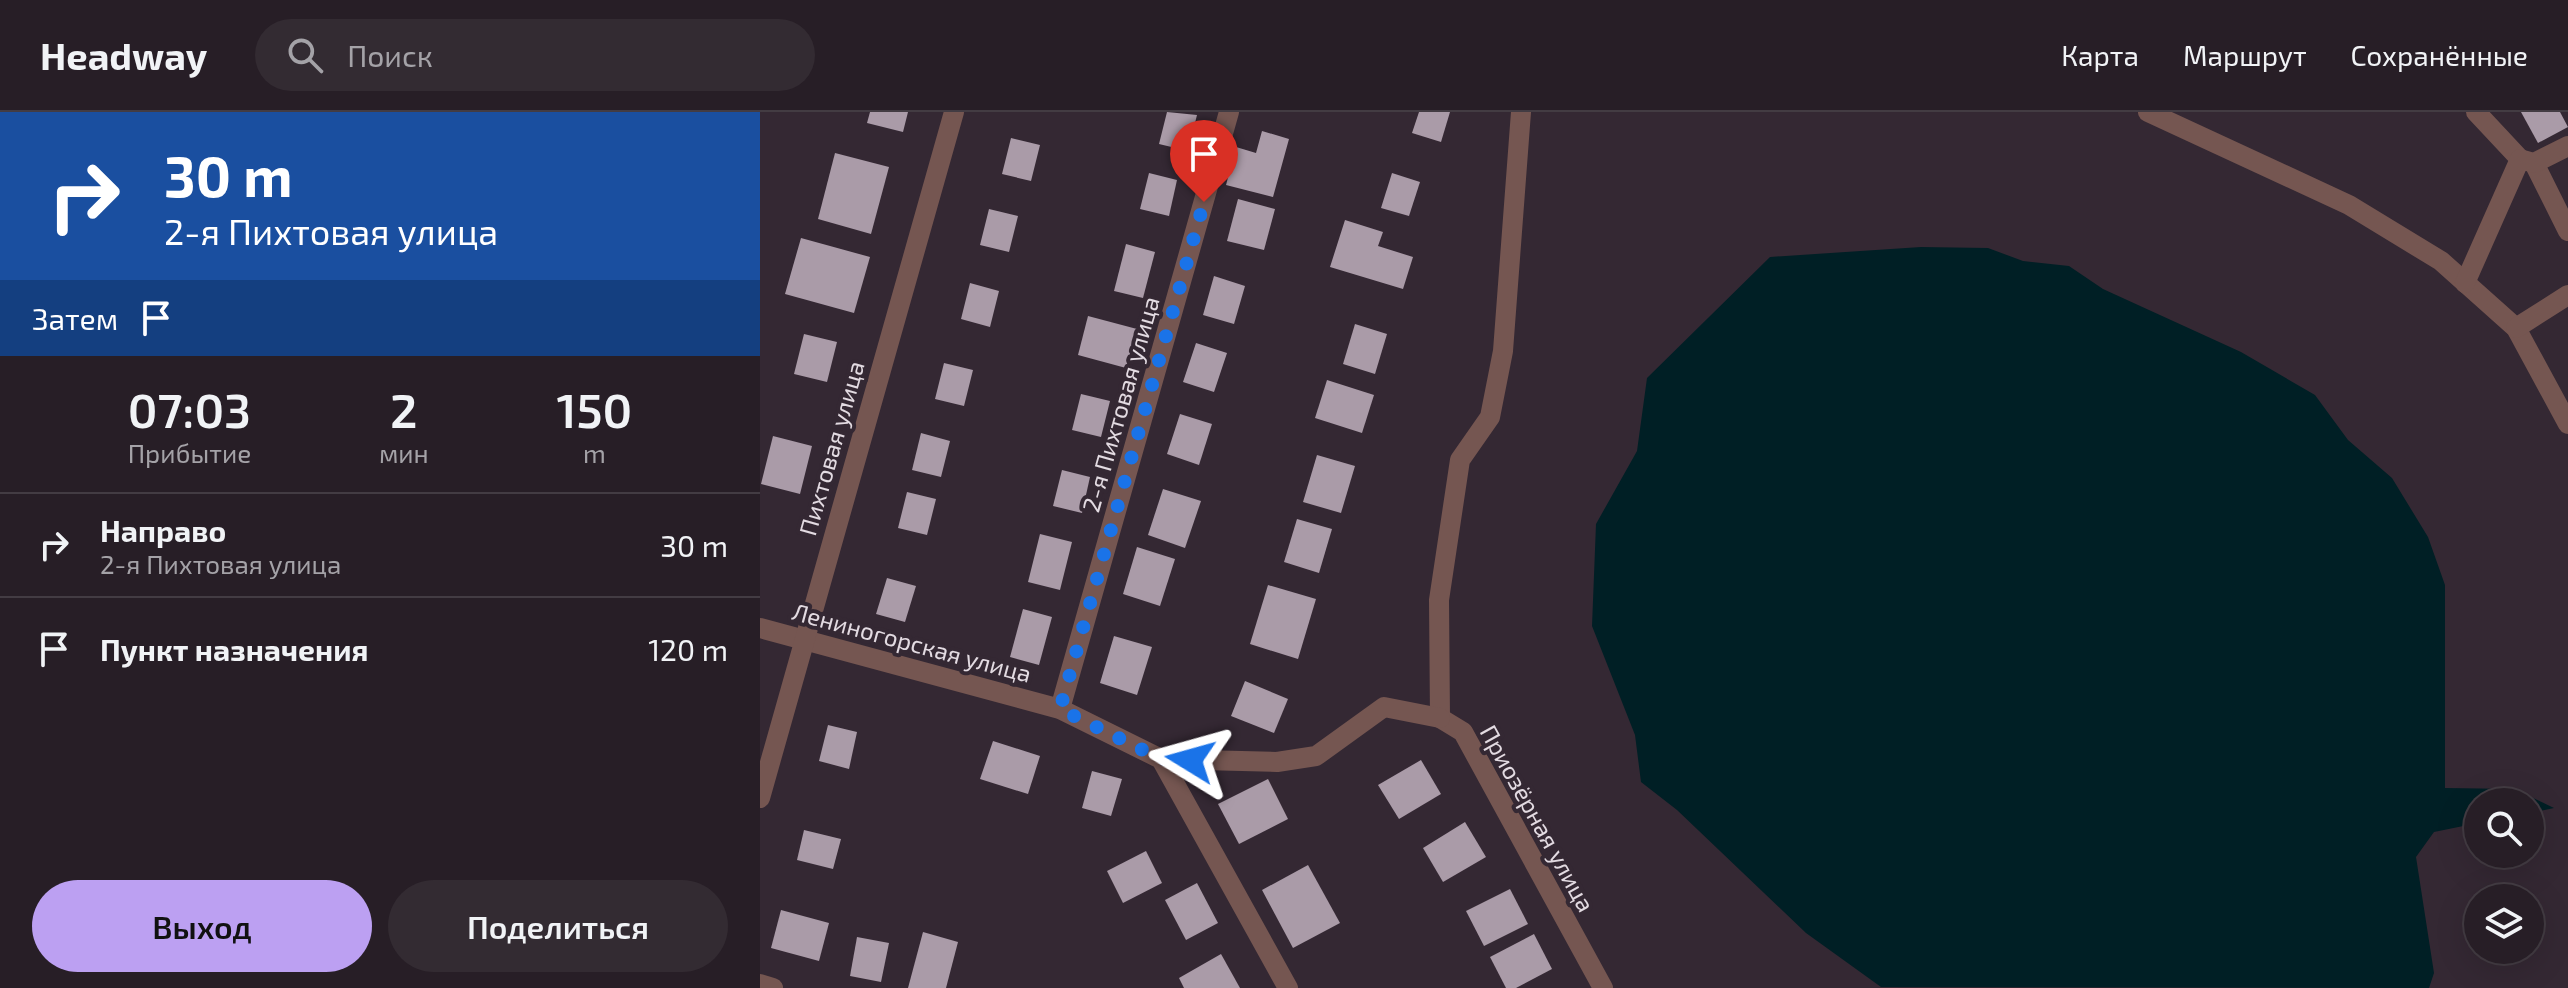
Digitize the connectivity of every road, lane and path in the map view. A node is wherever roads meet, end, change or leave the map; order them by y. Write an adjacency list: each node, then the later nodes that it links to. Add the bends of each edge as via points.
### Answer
1 (954, 112): 14 (street, Пихтовая улица)
2 (1229, 112): 15 (street, 2-я Пихтовая улица)
3 (1521, 112): 16 (street, via 1503,351 1490,417 1460,460 1439,600)
4 (2148, 112): 9 (street, via 2349,205 2441,261)
5 (2476, 112): 7 (street)
6 (2568, 146): 7 (street)
7 (2527, 161): 8 (street); 9 (street)
8 (2568, 231)
9 (2465, 283): 11 (street)
10 (2568, 295): 11 (street)
11 (2516, 328): 12 (street)
12 (2568, 424)
13 (760, 628): 14 (street, Лениногорская улица)
14 (803, 639): 15 (street, Лениногорская улица); 18 (street, Пихтовая улица)
15 (1060, 709): 17 (street, Лениногорская улица)
16 (1440, 718): 17 (street, via 1384,707 1316,756 1277,762); 22 (street, Приозёрная улица, via 1463,732)
17 (1161, 759): 21 (street)
18 (760, 798)
19 (760, 984): 20 (street)
20 (773, 988)
21 (1288, 988)
22 (1603, 988)

